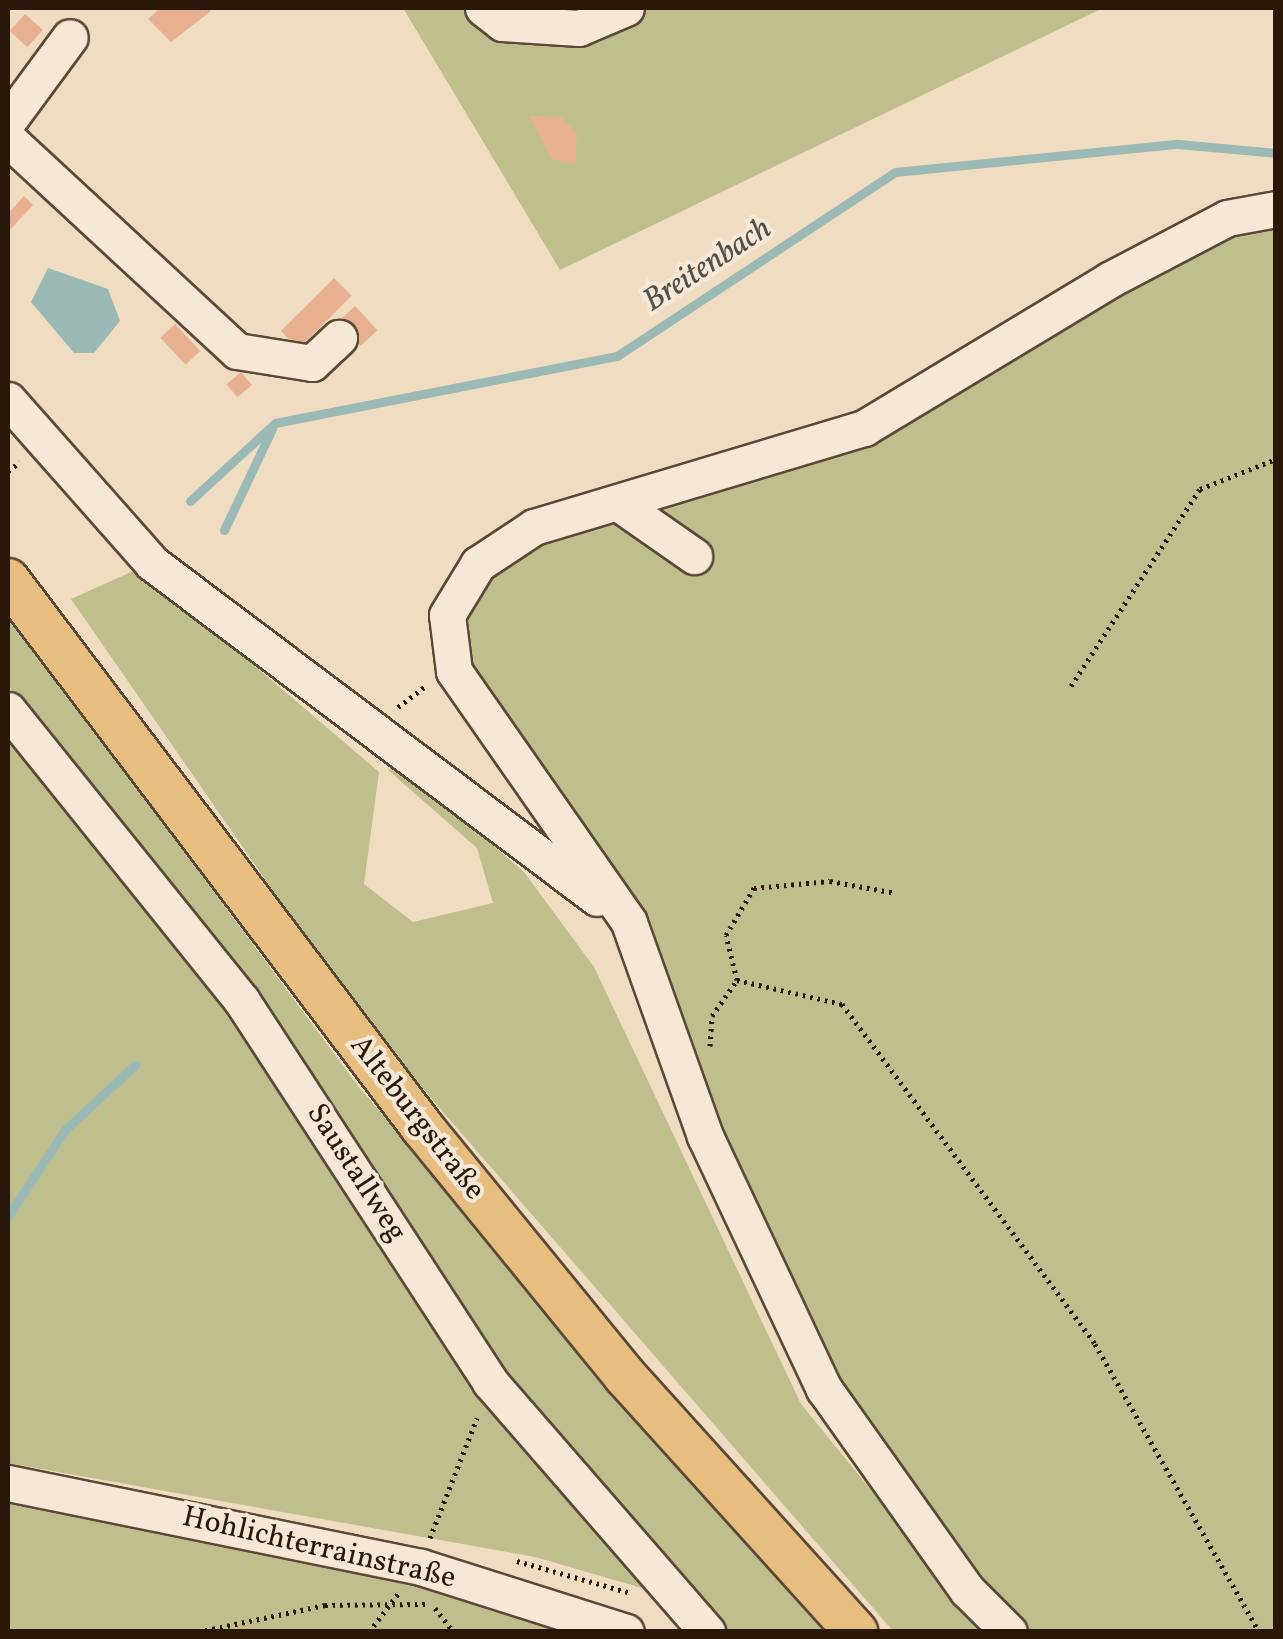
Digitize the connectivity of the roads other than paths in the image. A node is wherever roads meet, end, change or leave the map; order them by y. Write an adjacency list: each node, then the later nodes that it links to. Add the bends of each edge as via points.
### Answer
1 (483, 8): 2 (lane, via 502,22 579,28)
2 (626, 8)
3 (70, 37): 4 (lane)
4 (8, 121)
5 (8, 139): 7 (lane, via 237,351 312,363)
6 (1276, 210): 9 (lane, via 1228,218 1126,271 864,428)
7 (340, 338)
8 (8, 400): 13 (lane, via 152,563)
9 (618, 503): 10 (lane); 13 (lane, via 534,527 478,564 446,615 454,671)
10 (694, 556)
11 (8, 580): 17 (main road, Alteburgstraße, via 422,1127 626,1376)
12 (8, 710): 16 (lane, Saustallweg, via 242,1001 490,1382)
13 (629, 922): 18 (lane, via 704,1136 824,1390 967,1590)
14 (8, 1484): 15 (lane, Hohlichterrainstraße, via 422,1567)
15 (626, 1632)
16 (707, 1632)
17 (856, 1632)
18 (1009, 1632)

